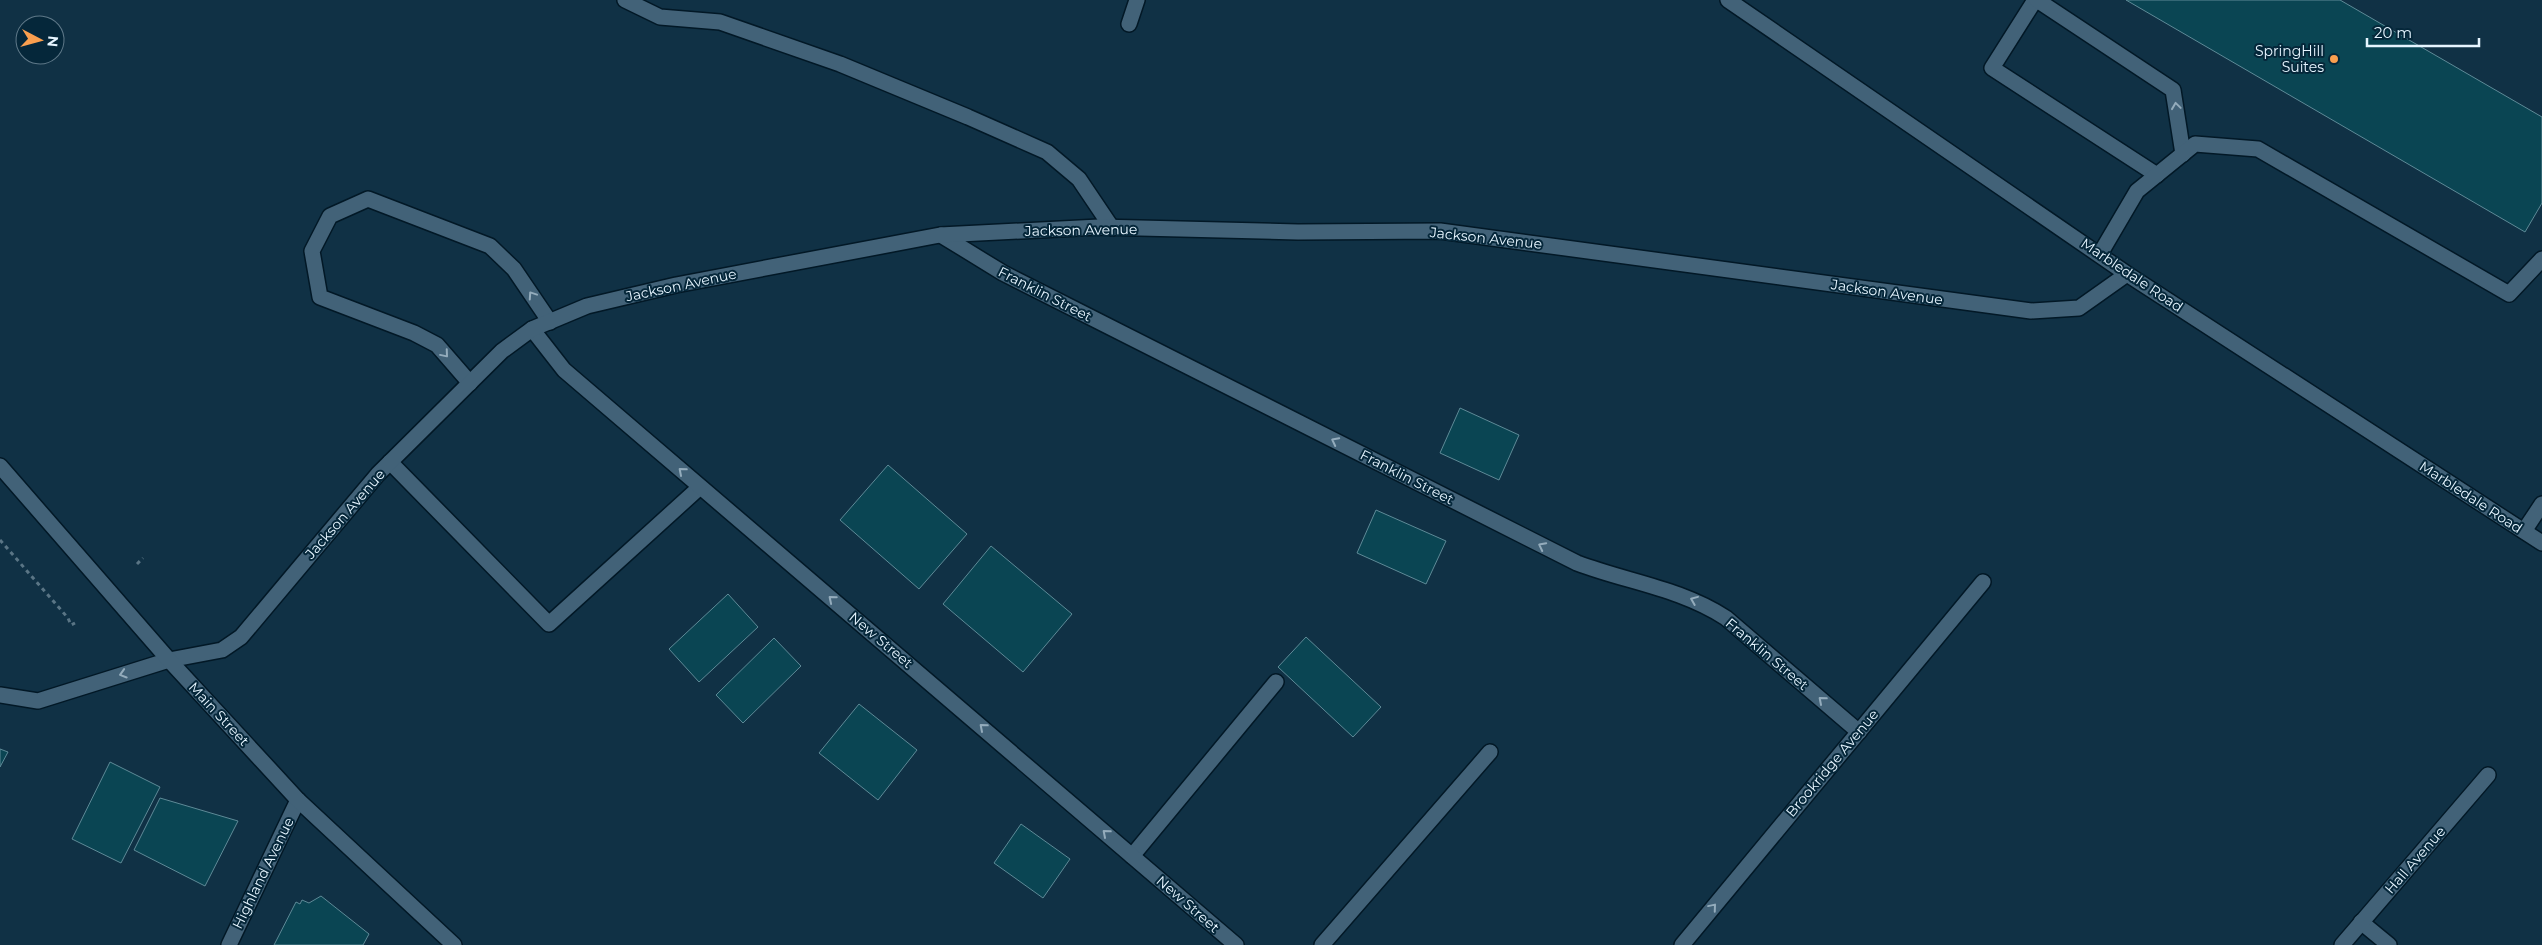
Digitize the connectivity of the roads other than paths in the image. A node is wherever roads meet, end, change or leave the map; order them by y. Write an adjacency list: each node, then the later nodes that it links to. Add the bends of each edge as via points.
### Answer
1 (625, 0): 8 (street, via 660,18 720,22 840,64 1047,152 1080,179)
2 (1137, 0): 5 (street)
3 (1728, 0): 10 (street, Marbledale Road)
4 (2036, 0): 6 (street, one-way to 4, via 2173,90); 7 (street, via 1992,68)
5 (1129, 24)
6 (2183, 154): 7 (street); 11 (street, via 2195,144 2258,149 2509,294)
7 (2157, 175): 10 (street, via 2137,191)
8 (1112, 228): 9 (street, Jackson Avenue); 12 (street, Jackson Avenue, via 1440,231 2031,311 2079,308)
9 (940, 235): 13 (street, Jackson Avenue, via 676,285 587,306); 26 (street, Franklin Street, one-way to 9, via 1708,606 1653,585 1605,574 1577,563 1003,273)
10 (2100, 254): 12 (street, Marbledale Road)
11 (2542, 259)
12 (2127, 274): 20 (street, Marbledale Road)
13 (550, 322): 14 (street, Jackson Avenue); 15 (street, one-way to 15, via 514,269 490,246 368,199 330,216 312,251 320,297 437,345)
14 (532, 329): 15 (street, Jackson Avenue, via 502,351); 18 (street, New Street, one-way to 14, via 564,370)
15 (470, 383): 16 (street, Jackson Avenue)
16 (390, 462): 18 (street, via 549,624); 23 (street, Jackson Avenue, via 241,637 222,650)
17 (0, 466): 23 (street, Main Street)
18 (700, 487): 30 (street, New Street, one-way to 18)
19 (2542, 504): 20 (street)
20 (2524, 531): 21 (street, Marbledale Road)
21 (2542, 542)
22 (1983, 582): 26 (street, Brookridge Avenue)
23 (169, 660): 25 (street, Jackson Avenue, one-way to 25, via 38,701); 29 (street, Main Street)
24 (1276, 682): 30 (street)
25 (0, 695)
26 (1859, 732): 36 (street, Brookridge Avenue, one-way to 26)
27 (1490, 752): 35 (street)
28 (2488, 775): 31 (street, Hall Avenue)
29 (298, 800): 32 (street, Highland Avenue); 33 (street, Main Street)
30 (1132, 856): 34 (street, New Street)
31 (2362, 922): 37 (street, Hall Avenue); 38 (street)
32 (229, 945)
33 (454, 945)
34 (1236, 945)
35 (1322, 945)
36 (1682, 945)
37 (2342, 945)
38 (2389, 945)

